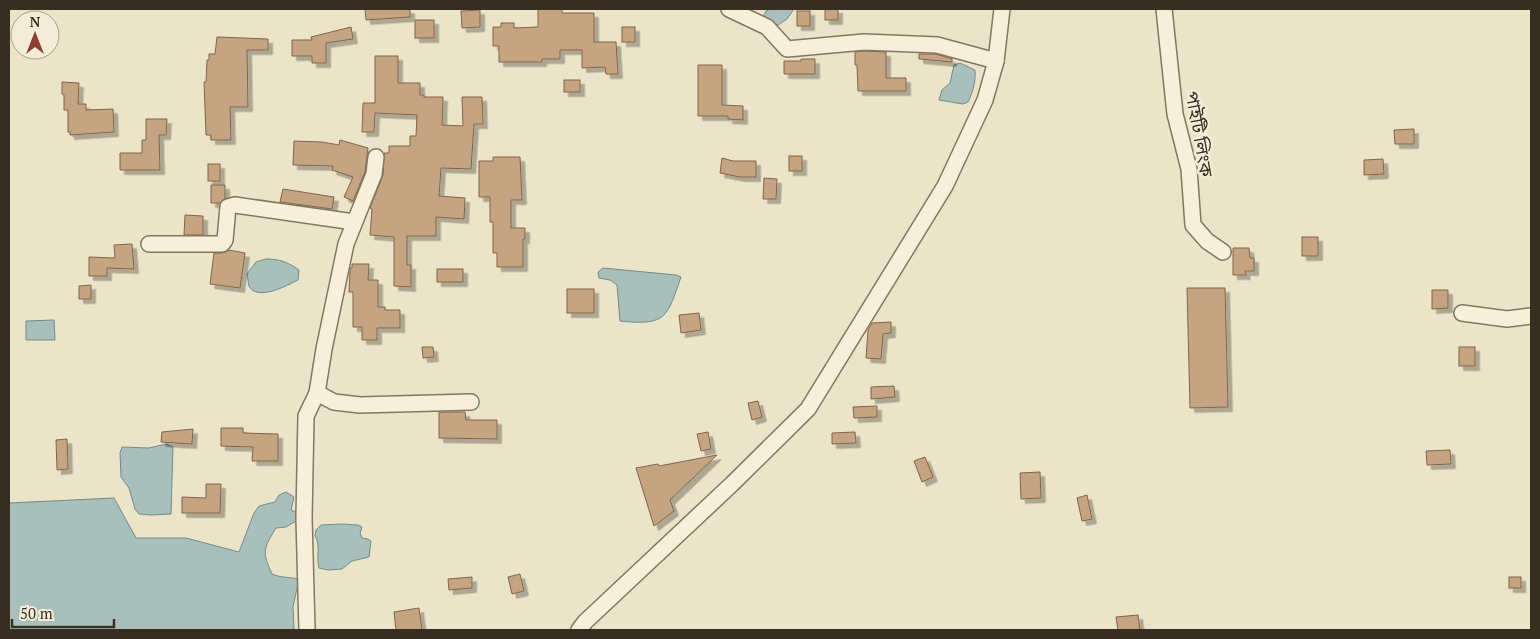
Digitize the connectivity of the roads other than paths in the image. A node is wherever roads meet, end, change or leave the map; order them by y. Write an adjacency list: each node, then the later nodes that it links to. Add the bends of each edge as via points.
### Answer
1 (729, 9): 4 (street, via 767,27 787,50 864,42 937,45)
2 (1002, 9): 4 (street)
3 (1164, 9): 8 (street, পাইটি লিংক, via 1175,114 1189,169 1193,225 1207,241)
4 (996, 61): 14 (street, via 985,100 944,186 808,409)
5 (376, 157): 6 (street, via 374,174)
6 (354, 222): 7 (street, via 235,205 228,207 222,244); 11 (street, via 346,244)
7 (149, 244)
8 (1223, 252)
9 (1462, 313): 10 (street, via 1507,319)
10 (1531, 316)
11 (317, 393): 12 (street, via 334,402 360,405); 13 (street, via 306,416)
12 (471, 402)
13 (307, 630)
14 (579, 630)

